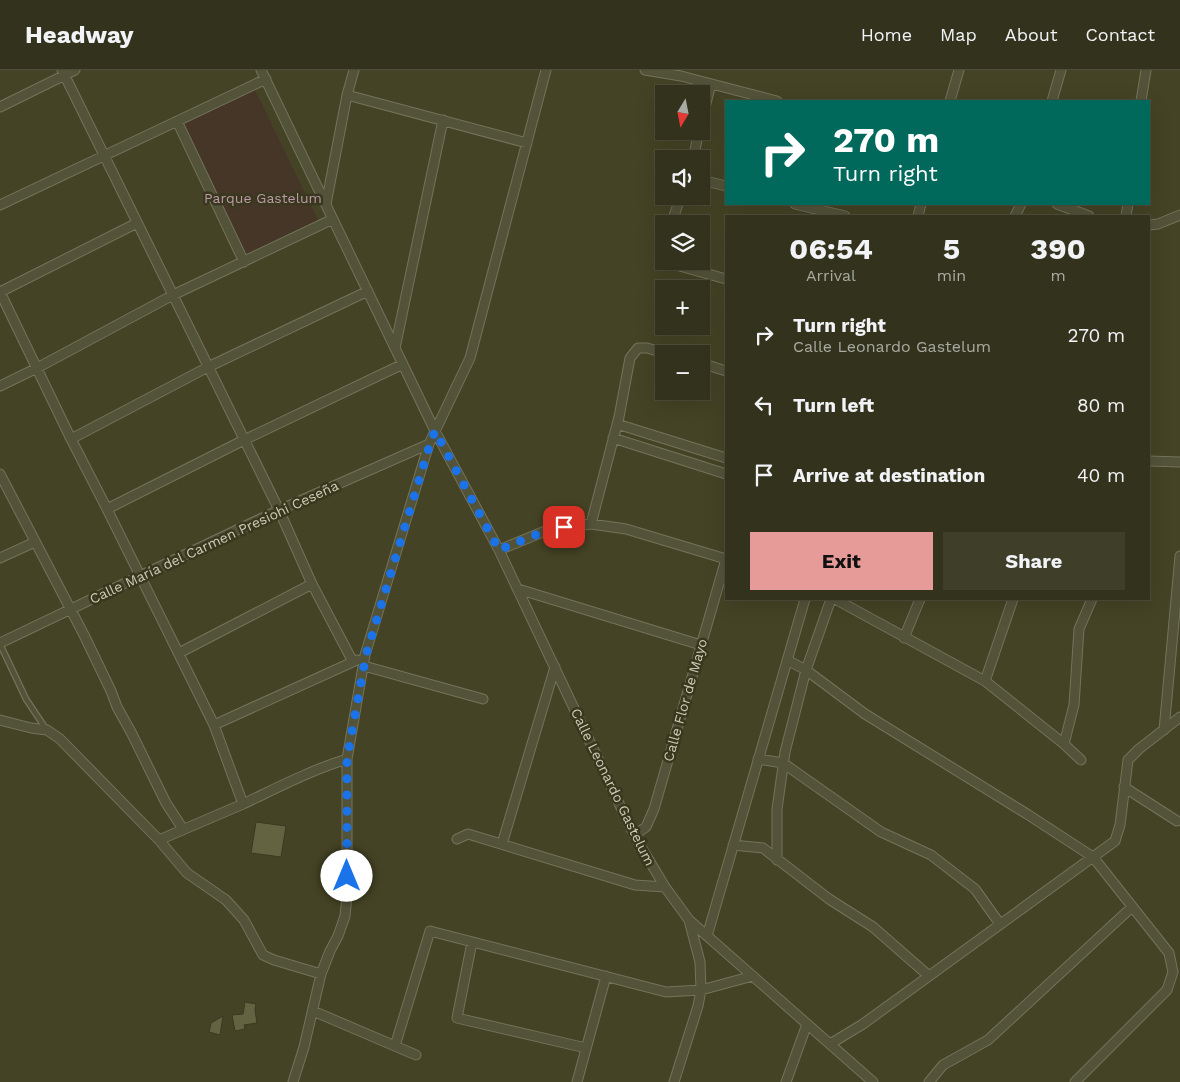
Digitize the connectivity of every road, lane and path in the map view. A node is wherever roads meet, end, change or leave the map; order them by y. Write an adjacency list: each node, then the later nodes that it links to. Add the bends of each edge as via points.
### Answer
1 (75, 70): 9 (street)
2 (261, 70): 10 (street, Calle Leonardo Gastelum)
3 (354, 70): 13 (street)
4 (546, 70): 21 (street)
5 (646, 70): 11 (street)
6 (959, 70): 15 (street)
7 (1061, 70): 16 (street)
8 (1146, 70): 17 (street)
9 (63, 72): 18 (street); 22 (street)
10 (266, 79): 20 (street); 25 (street, Calle Leonardo Gastelum)
11 (711, 84): 12 (street); 14 (street)
12 (710, 88)
13 (347, 95): 19 (street); 25 (street)
14 (773, 100)
15 (950, 100)
16 (1052, 100)
17 (1142, 100)
18 (0, 107)
19 (443, 120): 21 (street); 41 (street)
20 (177, 121): 22 (street); 35 (street)
21 (527, 143): 50 (street, via 470,358)
22 (104, 155): 26 (street); 33 (street)
23 (710, 182): 24 (street)
24 (725, 186)
25 (326, 204): 32 (street, Calle Leonardo Gastelum)
26 (0, 205)
27 (799, 205): 29 (street)
28 (1060, 205): 30 (street)
29 (841, 215)
30 (1085, 215)
31 (1180, 215): 34 (street)
32 (333, 220): 35 (street); 38 (street, Calle Leonardo Gastelum)
33 (137, 223): 39 (street); 40 (street)
34 (1150, 225)
35 (244, 262): 40 (street)
36 (694, 270): 37 (street)
37 (725, 279)
38 (368, 291): 41 (street, Calle Leonardo Gastelum); 45 (street)
39 (0, 292): 46 (street)
40 (173, 295): 45 (street); 46 (street)
41 (395, 348): 43 (street, Calle Leonardo Gastelum)
42 (655, 350): 49 (street, via 638,348 630,358)
43 (403, 364): 50 (street, Calle Leonardo Gastelum); 53 (street)
44 (710, 366): 47 (street)
45 (208, 367): 52 (street); 53 (street)
46 (37, 368): 48 (street); 52 (street)
47 (725, 371)
48 (0, 386)
49 (617, 424): 51 (street); 55 (street)
50 (435, 431): 54 (street); 64 (street, Calle Leonardo Gastelum)
51 (613, 438): 59 (street); 62 (street)
52 (71, 439): 60 (street)
53 (244, 440): 60 (street); 61 (street)
54 (430, 444): 61 (street, Calle María del Carmen Presiohi Ceseña); 83 (street)
55 (725, 458)
56 (1150, 461): 57 (street)
57 (1180, 462)
58 (0, 474): 63 (street)
59 (725, 474)
60 (107, 509): 69 (street)
61 (279, 510): 69 (street, Calle María del Carmen Presiohi Ceseña); 70 (street)
62 (591, 524): 64 (street, via 550,529); 67 (street, via 626,529)
63 (35, 542): 66 (street); 78 (street)
64 (499, 550): 71 (street, Calle Leonardo Gastelum)
65 (1180, 556): 95 (street)
66 (0, 558)
67 (725, 559)
68 (725, 562): 81 (street, Calle Flor de Mayo)
69 (140, 576): 78 (street, Calle María del Carmen Presiohi Ceseña); 82 (street)
70 (312, 584): 82 (street); 85 (street)
71 (518, 589): 81 (street); 87 (street, Calle Leonardo Gastelum)
72 (805, 600): 84 (street)
73 (831, 600): 88 (street)
74 (837, 600): 79 (street)
75 (920, 600): 79 (street)
76 (1013, 600): 89 (street)
77 (1092, 600): 96 (street, via 1079,629 1074,705)
78 (70, 609): 80 (street, Calle María del Carmen Presiohi Ceseña); 104 (street, via 117,707)
79 (904, 638): 89 (street)
80 (0, 644): 94 (lane, via 26,699)
81 (701, 645): 105 (street, Calle Flor de Mayo, via 654,809 646,827)
82 (178, 653): 93 (street)
83 (366, 655): 85 (street); 86 (street)
84 (787, 660): 88 (street); 98 (street)
85 (353, 662): 93 (street)
86 (364, 666): 90 (street); 97 (street)
87 (555, 667): 105 (street, Calle Leonardo Gastelum); 108 (street)
88 (806, 670): 100 (street); 110 (street, via 865,714)
89 (985, 681): 96 (street)
90 (483, 700)
91 (1180, 718): 95 (street)
92 (0, 720): 94 (street)
93 (214, 724): 102 (street)
94 (47, 730): 107 (street, via 60,739)
95 (1164, 730): 101 (street, via 1128,760)
96 (1064, 744): 99 (street)
97 (347, 759): 102 (street); 118 (street, via 345,916)
98 (758, 759): 100 (street); 109 (street)
99 (1081, 760)
100 (783, 763): 111 (street, via 777,809); 115 (street, via 881,832 930,856 974,889)
101 (1124, 787): 103 (street); 110 (street, via 1115,840)
102 (243, 804): 104 (street)
103 (1179, 818)
104 (183, 829): 107 (street)
105 (634, 835): 112 (street, Calle Leonardo Gastelum)
106 (457, 839): 108 (street, via 468,834)
107 (159, 840): 118 (street, via 187,873 226,900 244,920 263,954)
108 (502, 844): 112 (street, via 634,885)
109 (733, 845): 111 (street, via 763,848); 116 (street)
110 (1093, 857): 113 (street); 115 (street)
111 (777, 860): 121 (street, via 873,927)
112 (664, 887): 114 (street, Calle Leonardo Gastelum)
113 (1132, 907): 134 (street, via 988,1040 943,1065); 135 (street, via 1169,953 1173,972 1167,990)
114 (689, 920): 116 (street, Calle Leonardo Gastelum); 122 (street, via 700,962)
115 (1000, 924): 121 (street)
116 (707, 936): 120 (street, Calle Leonardo Gastelum)
117 (472, 942): 119 (street); 126 (street, via 430,931); 127 (street, via 457,1018)
118 (321, 974): 123 (street)
119 (606, 976): 122 (street, via 666,992); 127 (street)
120 (753, 976): 122 (street); 124 (street, Calle Leonardo Gastelum)
121 (929, 976): 125 (street)
122 (702, 990): 131 (street)
123 (313, 1011): 126 (street); 129 (street)
124 (807, 1024): 125 (street, Calle Leonardo Gastelum); 132 (street)
125 (830, 1044): 133 (street, Calle Leonardo Gastelum)
126 (395, 1046): 128 (street)
127 (586, 1048): 130 (street)
128 (416, 1055)
129 (293, 1082)
130 (577, 1082)
131 (674, 1082)
132 (786, 1082)
133 (873, 1082)
134 (929, 1082)
135 (1075, 1082)

